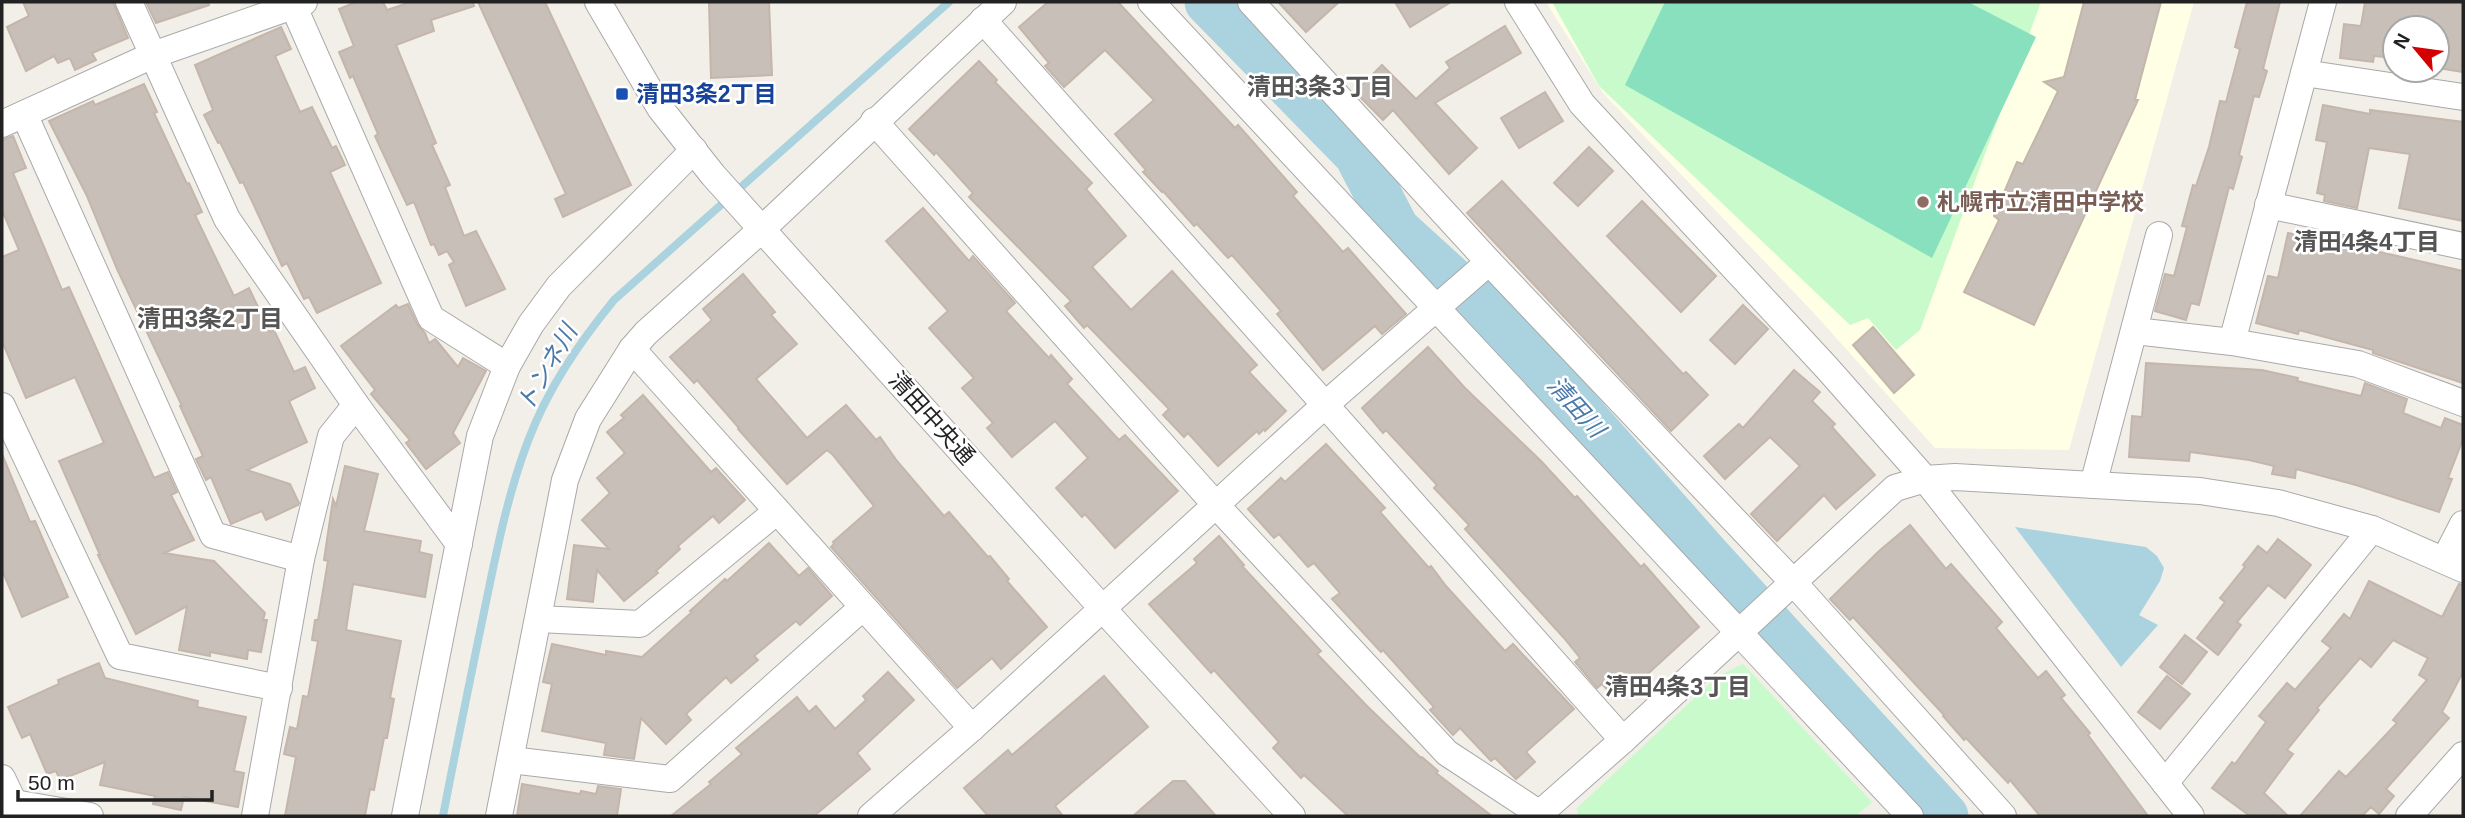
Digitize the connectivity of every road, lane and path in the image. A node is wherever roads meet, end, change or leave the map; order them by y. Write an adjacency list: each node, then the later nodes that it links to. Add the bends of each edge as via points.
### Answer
1 (129, 2): 10 (street)
2 (598, 2): 15 (street, 清田中央通, via 660,108)
3 (1003, 2): 9 (street)
4 (1152, 2): 21 (street)
5 (1251, 2): 20 (street)
6 (1518, 2): 30 (street, via 1582,104)
7 (2323, 2): 11 (street)
8 (298, 3): 10 (street); 25 (street, via 431,318)
9 (983, 20): 14 (street); 27 (street)
10 (153, 55): 13 (street); 28 (street, via 227,219)
11 (2304, 73): 12 (street); 16 (street)
12 (2463, 97)
13 (13, 119): 37 (street, via 213,535)
14 (874, 121): 17 (street); 32 (street)
15 (694, 150): 17 (street, 清田中央通); 25 (street, via 559,286)
16 (2268, 205): 19 (street); 23 (street)
17 (753, 219): 24 (street); 41 (street, 清田中央通)
18 (2159, 235): 22 (street)
19 (2463, 246)
20 (1483, 267): 21 (street); 39 (street)
21 (1442, 304): 27 (street); 43 (street)
22 (2135, 331): 23 (street); 31 (street)
23 (2232, 342): 26 (street, via 2358,364)
24 (632, 349): 33 (street); 42 (street, via 588,419 565,480)
25 (507, 366): 36 (street, via 480,436)
26 (2463, 403)
27 (1326, 404): 32 (street); 46 (street)
28 (356, 405): 36 (street); 37 (street, via 331,436)
29 (2, 406): 44 (street, via 120,656)
30 (1925, 480): 31 (street, via 1955,477); 39 (street, via 1895,488); 50 (street)
31 (2093, 485): 35 (street, via 2200,491 2265,501)
32 (1215, 504): 41 (street); 52 (street, via 1447,753)
33 (777, 511): 40 (street); 42 (street, via 640,624)
34 (2463, 524): 38 (street)
35 (2372, 529): 38 (street); 50 (street)
36 (459, 544): 55 (street)
37 (301, 559): 44 (street)
38 (2454, 564)
39 (1786, 589): 43 (street); 60 (street)
40 (863, 607): 45 (street); 48 (street, via 670,779)
41 (1102, 608): 45 (street); 58 (street, 清田中央通)
42 (539, 619): 48 (street)
43 (1743, 629): 46 (street); 59 (street)
44 (279, 688): 54 (street)
45 (972, 728): 57 (street)
46 (1623, 740): 52 (street)
47 (2463, 755): 62 (street)
48 (511, 760): 56 (street)
49 (2, 778): 51 (street)
50 (2165, 783): 61 (street)
51 (8, 805): 53 (street)
52 (1539, 815)
53 (90, 816)
54 (255, 816)
55 (405, 816)
56 (499, 816)
57 (872, 816)
58 (1292, 816)
59 (1910, 816)
60 (2003, 816)
61 (2191, 816)
62 (2409, 816)

